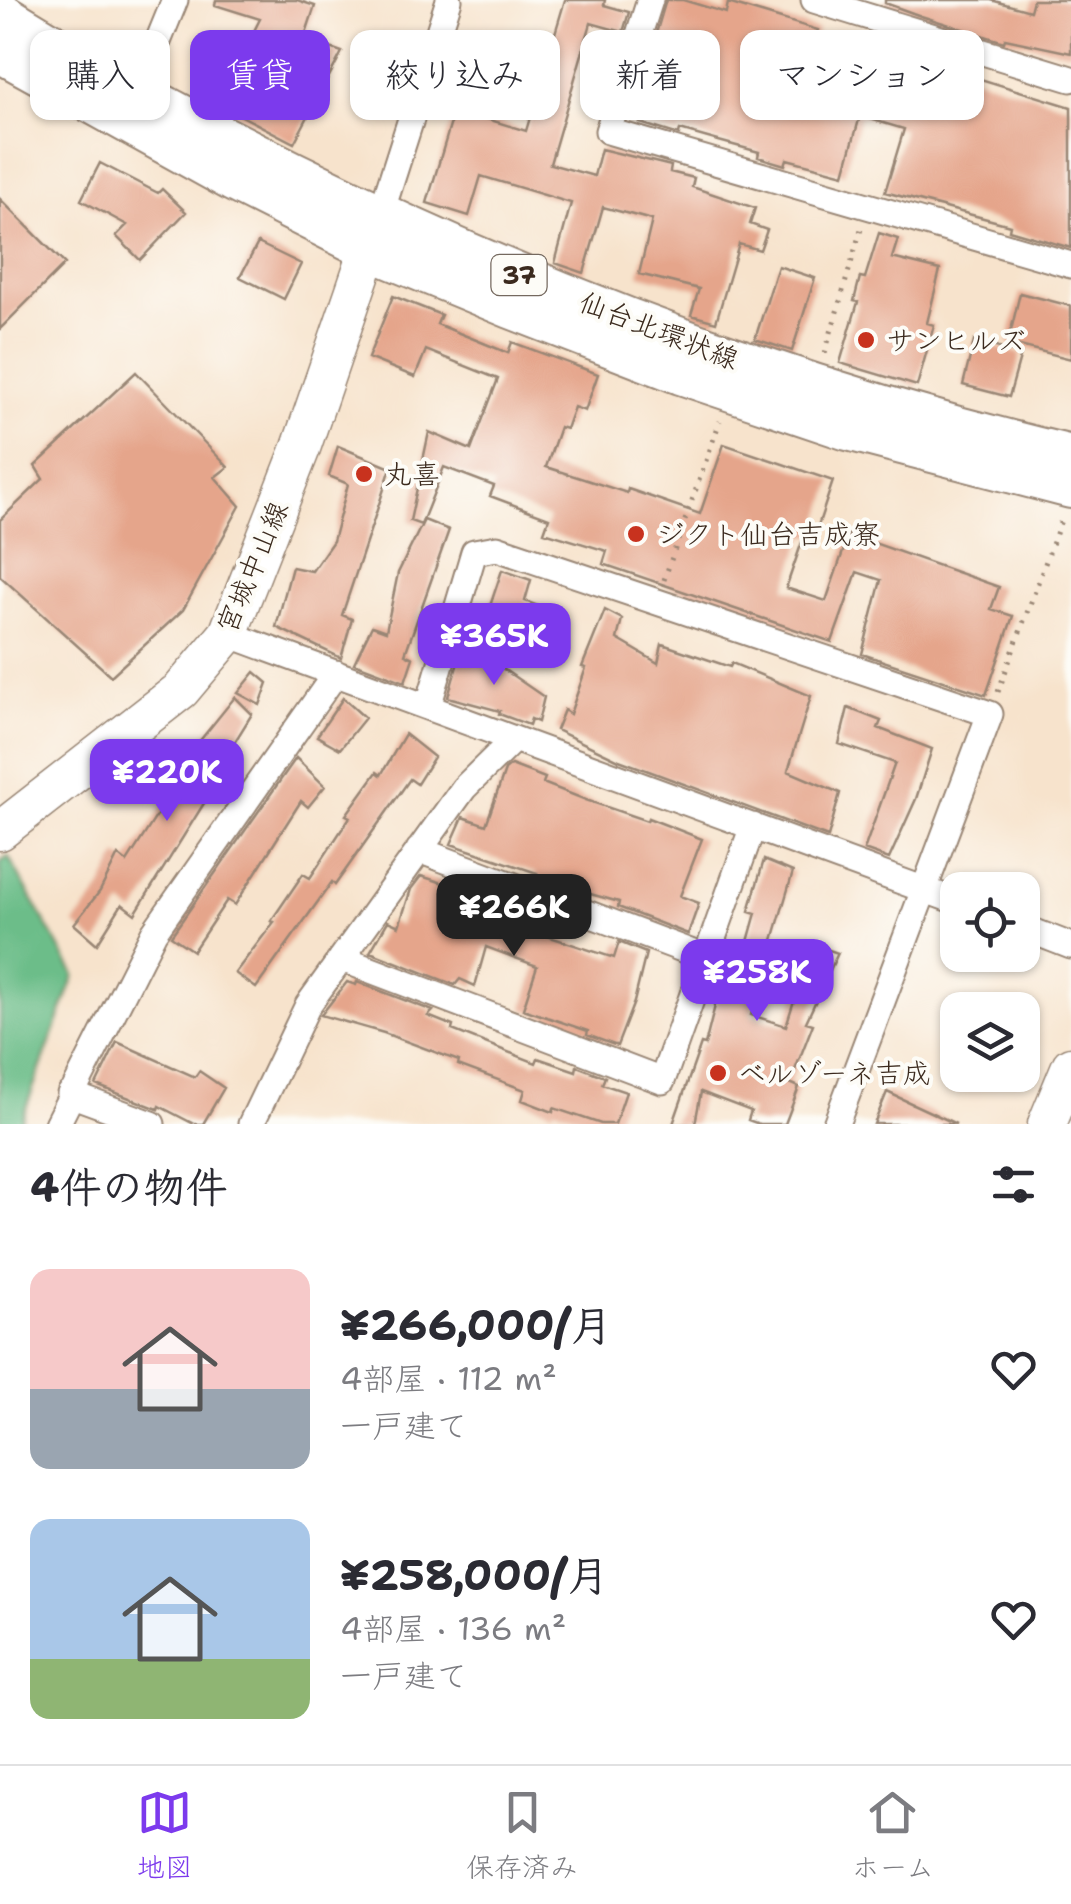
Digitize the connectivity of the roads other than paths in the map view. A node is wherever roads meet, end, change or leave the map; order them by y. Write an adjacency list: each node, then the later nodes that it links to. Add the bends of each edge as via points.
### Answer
1 (175, 0): 6 (street)
2 (450, 0): 11 (street)
3 (650, 0): 12 (street, via 608,131)
4 (814, 0): 9 (street)
5 (0, 13): 7 (main road, 仙台北環状線 / 37)
6 (163, 30)
7 (30, 31)
8 (0, 51): 11 (main road, 仙台北環状線 / 37, via 233,180)
9 (1071, 78)
10 (170, 112): 11 (main road, 仙台北環状線 / 37)
11 (374, 232): 13 (main road, 仙台北環状線 / 37, via 816,388); 14 (main road, 仙台北環状線 / 37, via 681,373); 15 (street, 宮城中山線, via 301,448)
12 (1071, 265)
13 (1071, 457)
14 (1068, 498)
15 (228, 634): 16 (street); 20 (street, 宮城中山線, via 181,690)
16 (336, 673): 17 (street); 29 (street, via 154,932)
17 (428, 707): 18 (street); 22 (street, via 474,552 497,548 990,714)
18 (514, 739): 19 (street); 21 (street, via 464,788)
19 (753, 826): 22 (street); 26 (street)
20 (0, 831)
21 (419, 850): 26 (street); 27 (street)
22 (924, 888): 23 (street); 33 (street)
23 (940, 895)
24 (1040, 934): 25 (street)
25 (1071, 946)
26 (706, 958): 27 (street, via 662,1081)
27 (342, 959): 32 (street, via 308,1004)
28 (1071, 1066): 34 (street)
29 (70, 1094): 30 (street); 31 (street)
30 (56, 1124)
31 (152, 1124)
32 (252, 1124)
33 (836, 1124)
34 (1047, 1124)

